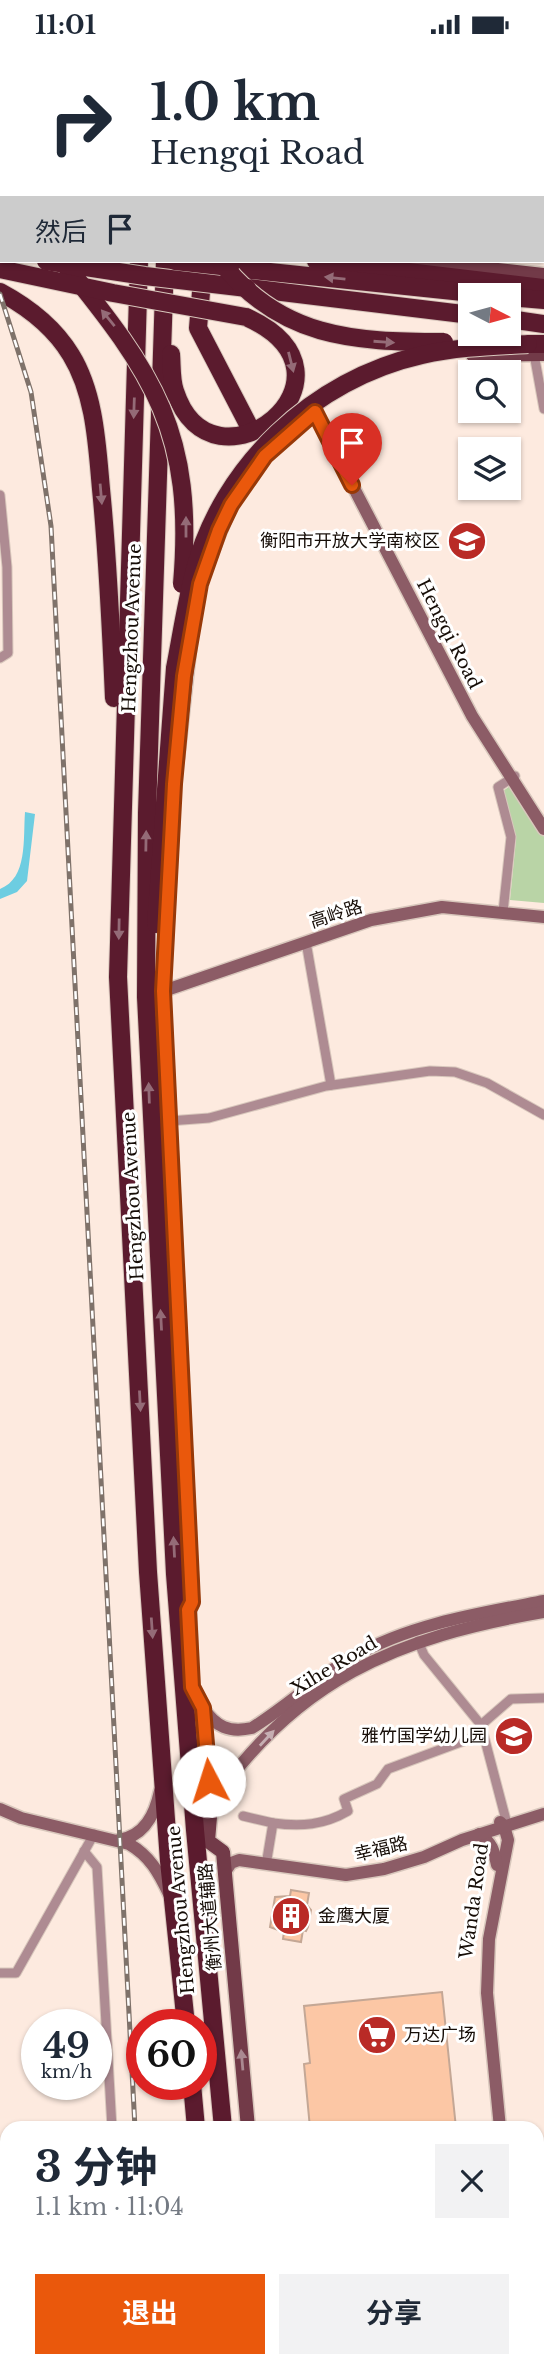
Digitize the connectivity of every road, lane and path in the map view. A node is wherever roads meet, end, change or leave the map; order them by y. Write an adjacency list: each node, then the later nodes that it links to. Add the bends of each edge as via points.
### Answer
1 (58, 263): 19 (highway, bridge)
2 (64, 263): 28 (highway, one-way to 2, bridge, via 186,521 177,451 158,398 134,353)
3 (139, 263): 30 (highway, Hengzhou Avenue, one-way to 30)
4 (168, 263): 8 (highway, bridge); 10 (highway, one-way to 4, bridge, via 113,293 246,317 266,326 289,353 295,384 270,424 256,432 222,436 193,422 174,390); 36 (highway, Hengzhou Avenue, one-way to 4, via 147,813)
5 (203, 263): 25 (highway, via 198,328)
6 (333, 263): 12 (highway)
7 (432, 263): 9 (main road)
8 (226, 264): 15 (highway, one-way to 8); 22 (highway, one-way to 22, bridge, via 238,285 265,305 319,332 351,339)
9 (449, 265): 11 (main road); 12 (highway)
10 (0, 269)
11 (474, 274): 12 (highway); 13 (main road); 14 (highway)
12 (432, 275)
13 (544, 275)
14 (544, 288)
15 (458, 291)
16 (0, 292): 30 (highway, one-way to 30, via 55,332 72,356 92,412 113,663)
17 (522, 298): 18 (highway)
18 (544, 300)
19 (458, 313)
20 (522, 321): 21 (highway)
21 (544, 324)
22 (538, 349): 23 (street); 24 (main road, 衡州大道辅路, via 414,366 366,381); 28 (highway, bridge, via 456,349 397,362 331,392 273,437 240,476 206,541 194,572)
23 (544, 409)
24 (316, 411): 25 (main road, 衡州大道辅路); 29 (street, Hengqi Road, via 472,716)
25 (258, 443): 36 (main road, 衡州大道辅路, via 219,530 194,609)
26 (0, 495): 27 (street, via 8,567 8,653)
27 (0, 658)
28 (175, 668): 36 (highway, via 155,936)
29 (513, 777): 31 (street, Hengqi Road); 32 (street, Hengqi Road); 33 (street, via 498,787 511,837)
30 (120, 816): 48 (highway, Hengzhou Avenue, one-way to 48, via 118,977)
31 (544, 821)
32 (544, 828)
33 (503, 912): 34 (street, 高岭路); 35 (street, 高岭路, via 442,907 371,920)
34 (544, 917)
35 (306, 942): 36 (street, 高岭路); 37 (street)
36 (155, 994): 39 (main road, 衡州大道辅路); 43 (highway, Hengzhou Avenue, one-way to 36, via 158,1277)
37 (331, 1085): 38 (street, via 430,1071 454,1072 487,1083); 39 (street, via 209,1118)
38 (544, 1115)
39 (169, 1121): 43 (main road, 衡州大道辅路, via 192,1602 188,1610)
40 (544, 1601): 45 (street, Xihe Road, via 391,1639 316,1679 252,1727 220,1726)
41 (544, 1612): 42 (street, Xihe Road)
42 (418, 1641): 46 (street, via 424,1655); 49 (street, Xihe Road, one-way to 42, via 227,1781 290,1714 360,1666)
43 (188, 1682): 45 (main road, 衡州大道辅路); 58 (highway, Hengzhou Avenue)
44 (544, 1698): 46 (street, via 511,1699)
45 (203, 1708): 49 (main road, 衡州大道辅路)
46 (481, 1725): 55 (street)
47 (469, 1739): 54 (street, via 388,1769 377,1784 344,1799 348,1811 337,1817 311,1825)
48 (163, 1777): 59 (street, via 150,1820 138,1834); 67 (highway, Hengzhou Avenue)
49 (211, 1805): 58 (main road, 衡州大道辅路)
50 (0, 1811): 56 (street)
51 (544, 1812): 53 (street, 幸福路); 55 (street, 幸福路)
52 (243, 1816): 54 (street)
53 (520, 1821): 55 (street, 幸福路); 60 (street)
54 (273, 1823): 63 (street)
55 (502, 1824): 57 (street, 幸福路); 60 (street, Wanda Road); 64 (street, Wanda Road); 66 (street, 幸福路)
56 (94, 1834): 59 (street); 61 (street)
57 (479, 1834): 64 (street, via 494,1849); 66 (street, 幸福路, via 384,1869)
58 (202, 1835): 62 (main road, 衡州大道辅路); 73 (highway, Hengzhou Avenue)
59 (118, 1840): 67 (street, via 150,1861)
60 (508, 1840): 76 (street, Wanda Road, via 489,1939)
61 (84, 1851): 68 (street, via 16,1973); 71 (street, via 97,1867)
62 (223, 1852): 63 (street, 幸福路); 65 (main road, 衡州大道辅路)
63 (267, 1859): 66 (street, 幸福路)
64 (497, 1865): 75 (street, Wanda Road, via 484,1938 481,1994)
65 (225, 1872): 66 (street, 幸福路, via 240,1860); 74 (main road, 衡州大道辅路, one-way to 65)
66 (349, 1872)
67 (173, 1900): 69 (highway, Hengzhou Avenue)
68 (0, 1973)
69 (184, 2009)
70 (193, 2100): 72 (highway)
71 (112, 2121)
72 (195, 2121)
73 (222, 2121)
74 (247, 2121)
75 (493, 2121)
76 (499, 2121)

